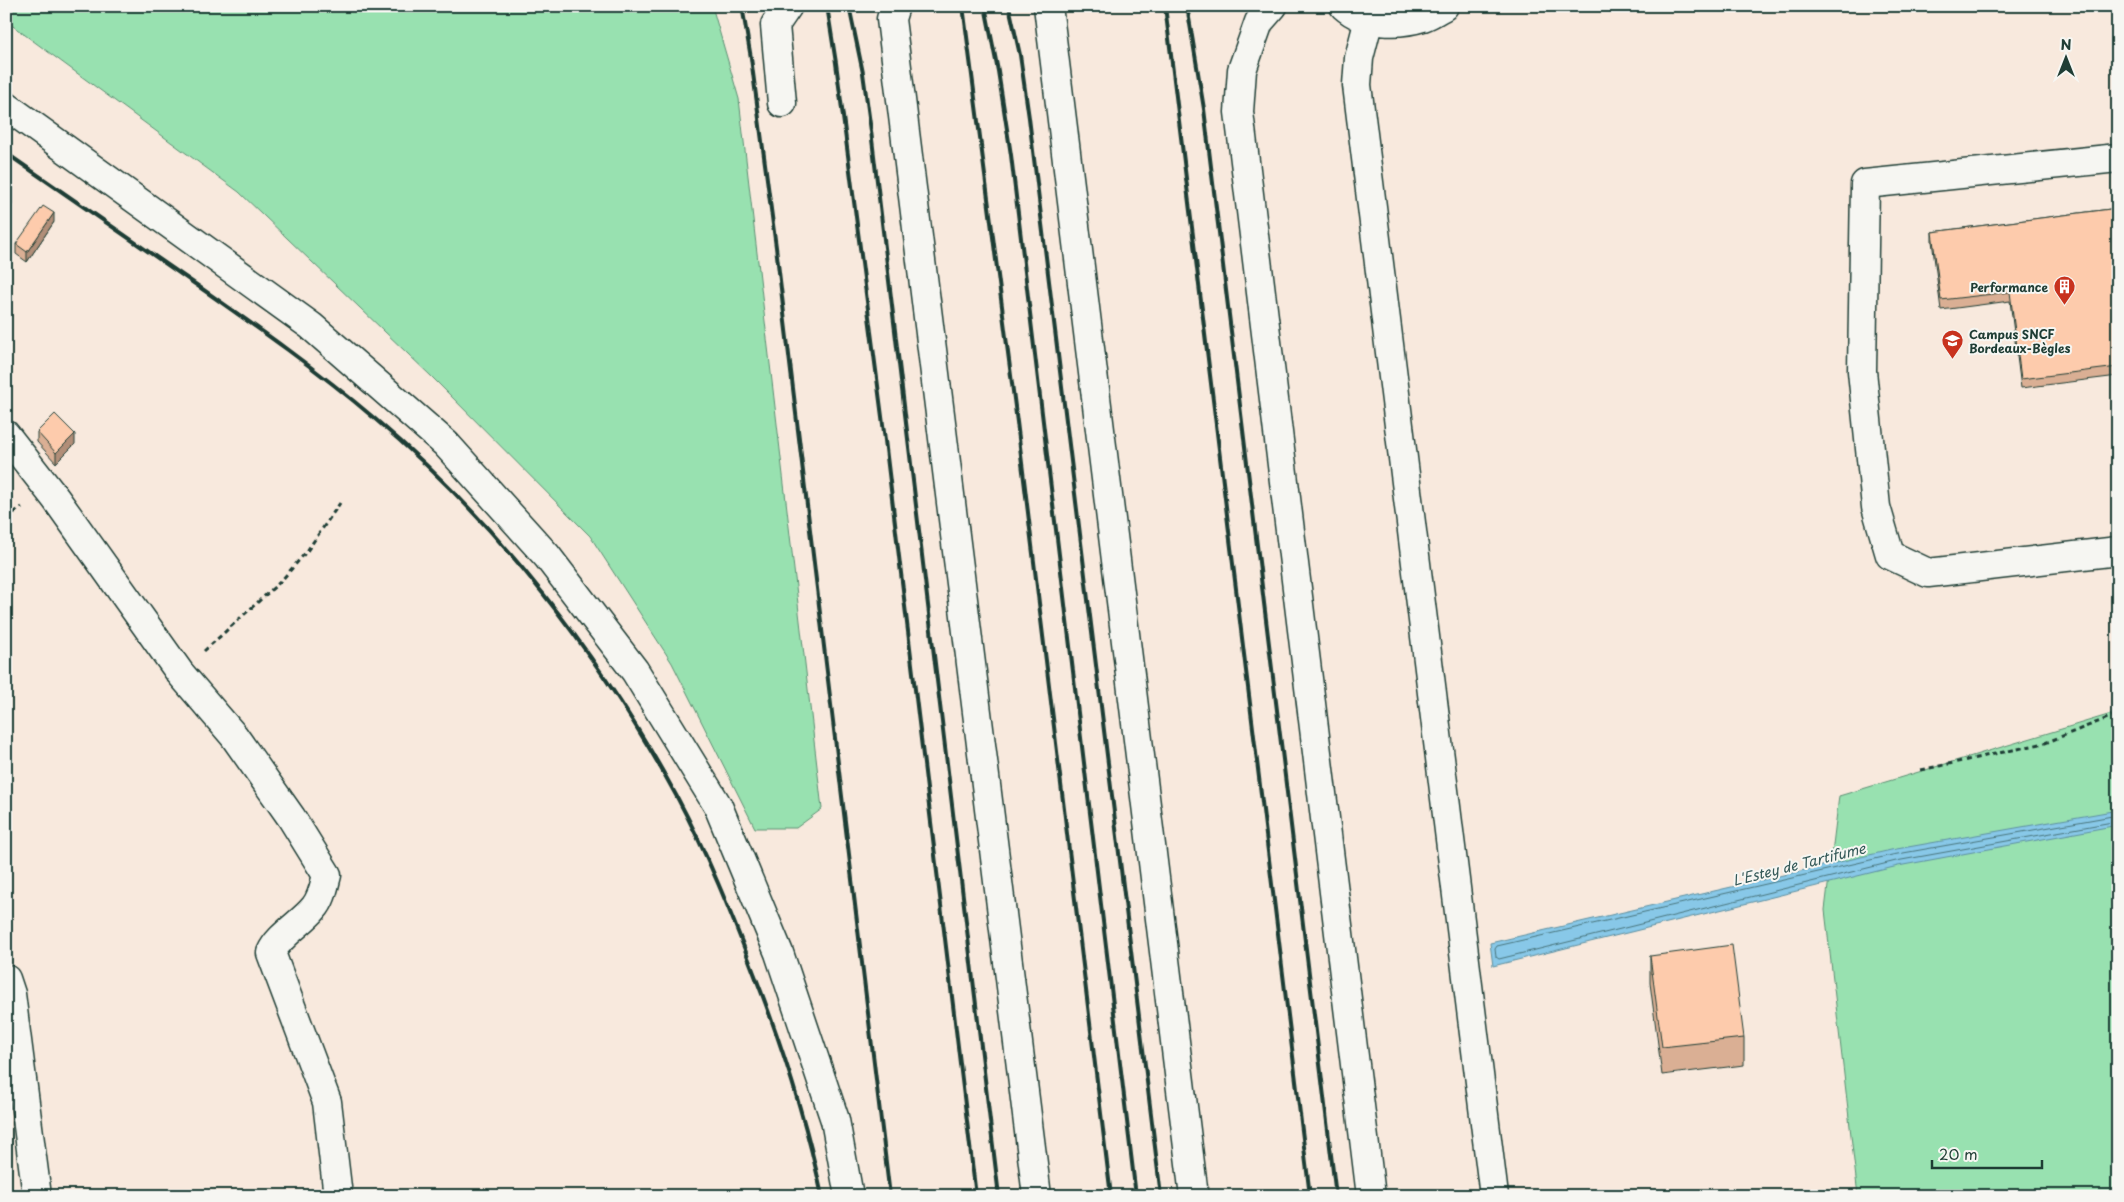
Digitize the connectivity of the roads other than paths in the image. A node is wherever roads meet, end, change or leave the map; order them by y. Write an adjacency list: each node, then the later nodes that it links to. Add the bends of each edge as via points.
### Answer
1 (788, 6): 8 (street, via 775,25)
2 (895, 6): 17 (street, via 891,20)
3 (1048, 6): 18 (street)
4 (1273, 6): 19 (street, via 1259,22 1242,70 1240,112)
5 (1344, 6): 7 (street)
6 (1444, 6): 7 (street, via 1424,17 1396,22)
7 (1369, 19): 20 (street, via 1359,58 1357,85)
8 (782, 104)
9 (6, 106): 16 (street, via 311,326 446,444 547,556 635,672 718,806 779,953 835,1120)
10 (2118, 158): 12 (street, via 1865,184 1862,371 1876,507 1890,555 1928,573)
11 (6, 435): 15 (street, via 56,499 180,673 234,736 327,875 314,908 274,945 271,953 326,1102)
12 (2118, 551)
13 (6, 978): 14 (street)
14 (37, 1196)
15 (338, 1196)
16 (849, 1196)
17 (1037, 1196)
18 (1194, 1196)
19 (1372, 1196)
20 (1494, 1196)

